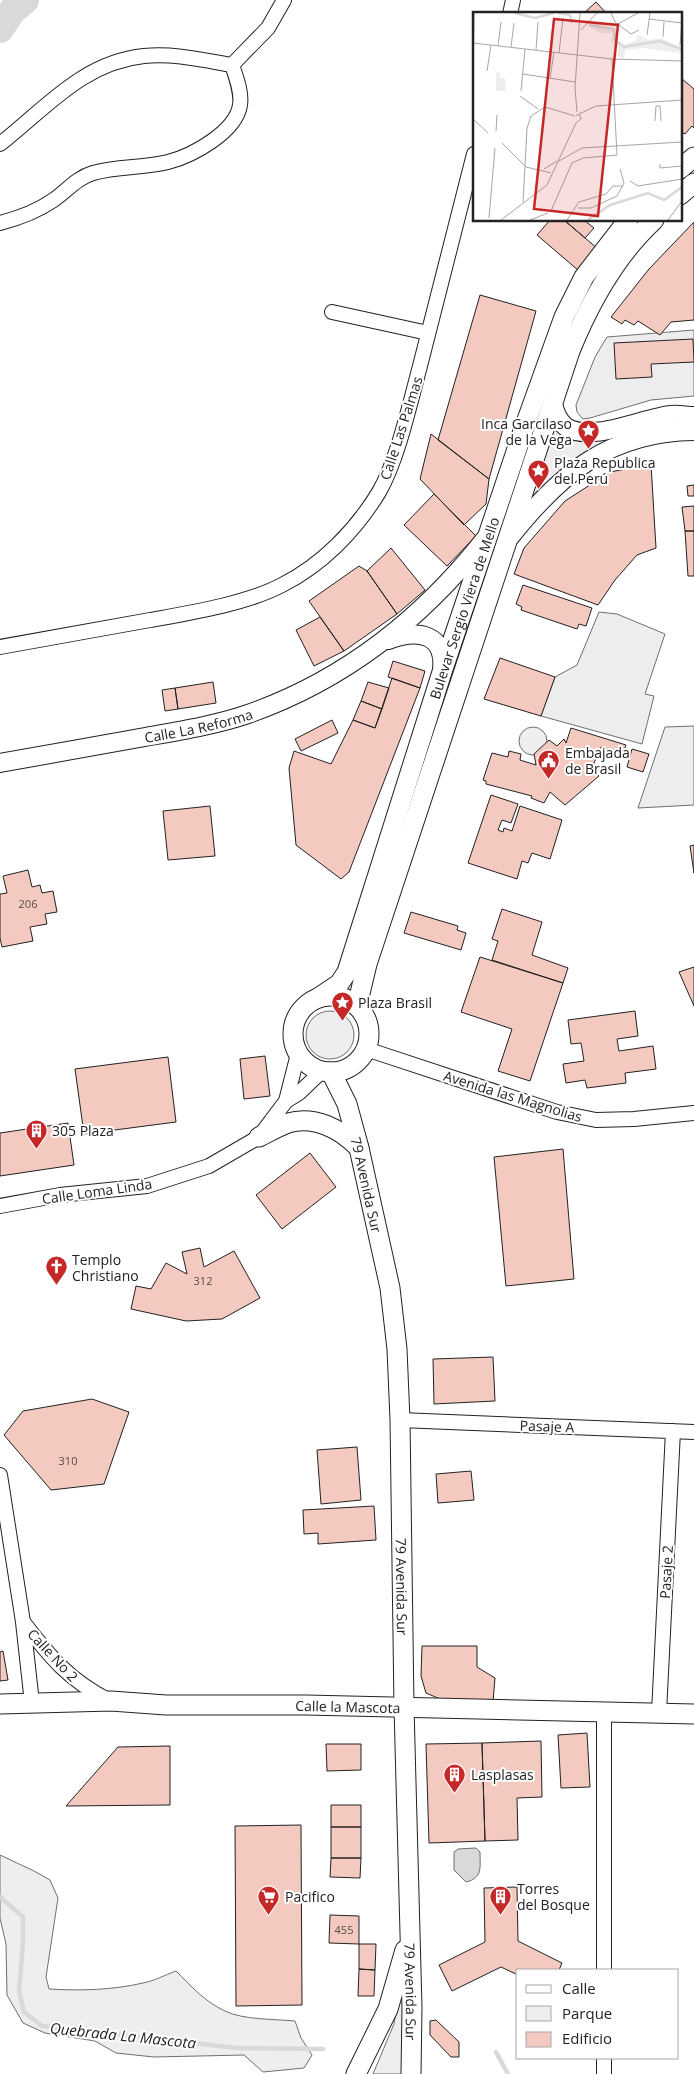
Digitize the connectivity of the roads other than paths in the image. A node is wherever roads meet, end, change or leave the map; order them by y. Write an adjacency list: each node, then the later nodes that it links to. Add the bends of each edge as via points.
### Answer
1 (284, 0): 2 (street, via 268,28)
2 (232, 65): 3 (street, via 174,56 144,56 89,73 51,100); 11 (street, via 240,106 228,129 205,146 169,162 92,173 32,214)
3 (0, 144)
4 (694, 157): 6 (main road)
5 (473, 158): 13 (street, Calle Las Palmas)
6 (682, 168)
7 (694, 183): 8 (main road)
8 (682, 194)
9 (627, 221): 18 (main road, Bulevar Sergio Viera de Mello, via 584,277 564,317 523,431)
10 (653, 221): 14 (main road, Bulevar Sergio Viera de Mello, via 630,247 592,303 570,351)
11 (0, 223)
12 (332, 312): 13 (street)
13 (428, 333): 20 (street, Calle Las Palmas, via 391,467 380,490 346,535 305,572 280,586 187,614)
14 (552, 404): 16 (street, via 560,421 578,431); 18 (main road, Bulevar Sergio Viera de Mello)
15 (694, 416): 16 (street)
16 (672, 423): 17 (street); 18 (street, Calle La Reforma, via 607,449 579,467)
17 (694, 431)
18 (498, 537): 19 (street, Calle La Reforma); 21 (main road, Bulevar Sergio Viera de Mello); 24 (main road, Bulevar Sergio Viera de Mello, via 370,954)
19 (381, 643): 21 (street, Calle La Reforma, via 408,634 428,637 441,649); 22 (street, Calle La Reforma, via 339,673 247,715 180,731)
20 (0, 647)
21 (442, 672): 23 (main road, Bulevar Sergio Viera de Mello, via 346,972 339,984)
22 (0, 763)
23 (318, 998): 24 (main road, via 338,996); 25 (main road, via 308,1003 295,1021 293,1038)
24 (357, 1006): 26 (main road, via 368,1025 369,1036)
25 (298, 1054): 27 (main road, via 306,1063); 28 (street, Calle Loma Linda)
26 (362, 1055): 27 (main road, via 347,1068); 29 (main road, 79 Avenida Sur); 30 (street, Avenida las Magnolias, via 557,1112 596,1120)
27 (327, 1071): 28 (street, Calle Loma Linda); 29 (main road, 79 Avenida Sur)
28 (286, 1101): 31 (street, Calle Loma Linda)
29 (347, 1104): 32 (main road, 79 Avenida Sur)
30 (694, 1113)
31 (259, 1137): 32 (main road, via 289,1123 318,1122 349,1138); 33 (street, Calle Loma Linda, via 209,1166 147,1186 60,1195)
32 (359, 1148): 34 (main road, 79 Avenida Sur, via 390,1288 398,1349)
33 (0, 1206)
34 (400, 1420): 35 (street, Pasaje A); 42 (main road, 79 Avenida Sur)
35 (673, 1431): 36 (street, Pasaje A); 44 (street, Pasaje 2)
36 (694, 1432)
37 (0, 1474): 38 (street, Calle No 2)
38 (23, 1622): 39 (street, Calle No 2, via 44,1649 84,1688); 40 (street, Calle No 2)
39 (111, 1701): 40 (main road, Calle la Mascota); 42 (main road, Calle la Mascota, via 166,1705)
40 (32, 1703): 41 (main road, Calle la Mascota)
41 (0, 1704)
42 (404, 1708): 43 (main road, Calle la Mascota); 46 (main road, 79 Avenida Sur)
43 (604, 1713): 44 (main road, Calle la Mascota); 47 (street)
44 (659, 1713): 45 (main road, Calle la Mascota)
45 (694, 1714)
46 (409, 1935): 48 (main road); 52 (main road, 79 Avenida Sur)
47 (604, 1969)
48 (388, 2009): 50 (main road); 51 (main road, via 388,2025)
49 (604, 2059): 53 (street)
50 (356, 2074)
51 (368, 2074)
52 (410, 2074)
53 (604, 2074)

